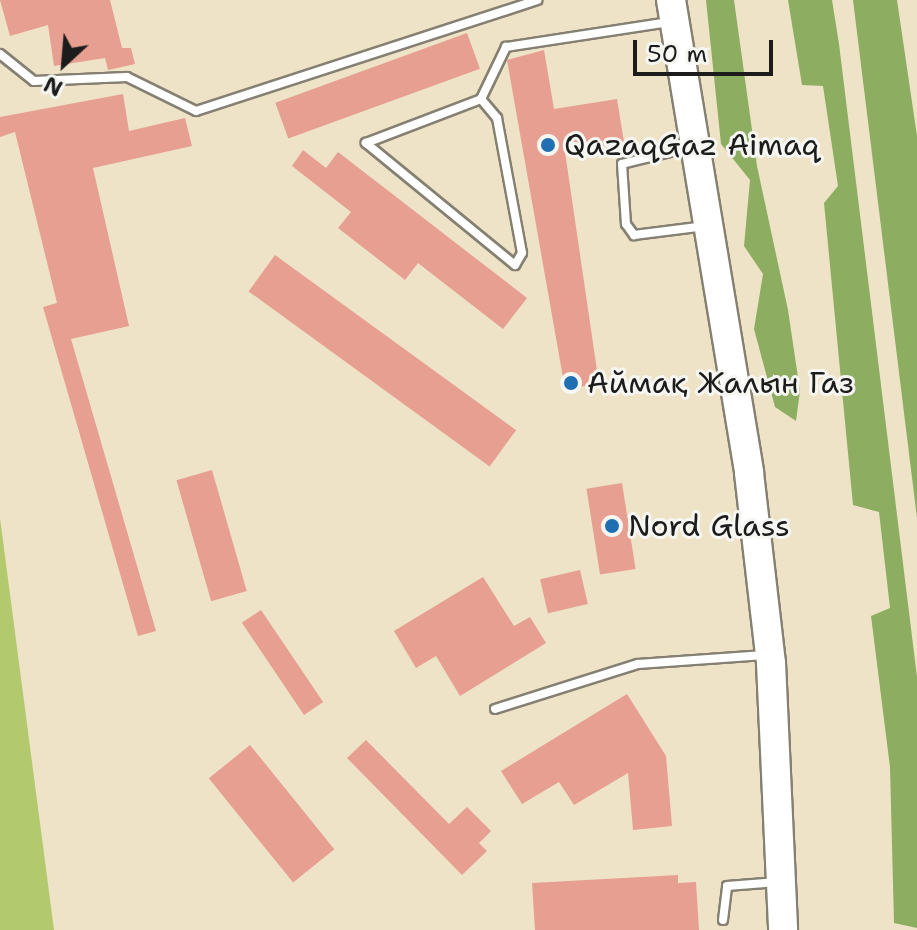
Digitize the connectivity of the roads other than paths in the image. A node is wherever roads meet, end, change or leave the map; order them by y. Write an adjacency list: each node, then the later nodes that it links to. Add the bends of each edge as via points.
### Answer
1 (537, 0): 3 (lane, via 196,111 127,77 34,81)
2 (673, 10): 4 (lane, via 506,47); 5 (highway)
3 (0, 54)
4 (481, 99): 4 (lane, via 370,138 366,149 515,265 522,253 497,118)
5 (695, 147): 6 (highway); 6 (lane, via 622,164 626,224 634,235)
6 (708, 226): 7 (highway, via 749,473)
7 (770, 654): 8 (lane, via 638,664); 9 (highway)
8 (495, 709)
9 (782, 881): 10 (lane, via 727,886); 11 (highway)
10 (723, 920)
11 (783, 930)

